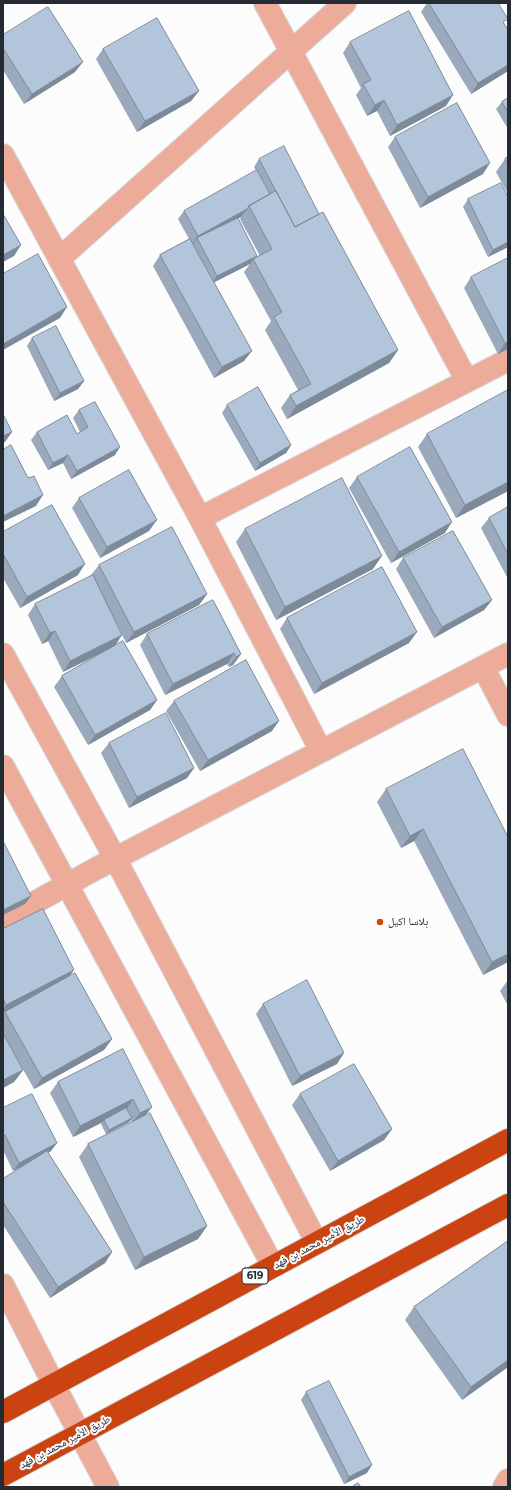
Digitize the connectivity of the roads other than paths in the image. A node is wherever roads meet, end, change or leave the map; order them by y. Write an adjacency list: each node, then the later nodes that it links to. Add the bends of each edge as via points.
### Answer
1 (265, 3): 3 (street)
2 (345, 3): 3 (street)
3 (291, 51): 5 (street); 7 (street)
4 (3, 155): 5 (street)
5 (59, 259): 8 (street)
6 (508, 360): 7 (street)
7 (467, 381): 8 (street)
8 (200, 518): 13 (street)
9 (3, 654): 15 (street)
10 (508, 654): 11 (street)
11 (483, 667): 12 (street); 13 (street)
12 (508, 715)
13 (321, 752): 15 (street)
14 (3, 766): 16 (street)
15 (115, 858): 16 (street); 20 (street)
16 (67, 885): 17 (street); 21 (street)
17 (3, 920)
18 (508, 1140): 20 (highway, طريق الأمير محمد بن فهد / 619)
19 (508, 1205): 25 (highway, طريق الأمير محمد بن فهد)
20 (317, 1243): 21 (highway, طريق الأمير محمد بن فهد / 619)
21 (273, 1266): 23 (highway, طريق الأمير محمد بن فهد / 619)
22 (3, 1285): 23 (street)
23 (54, 1385): 24 (highway, طريق الأمير محمد بن فهد / 619); 25 (street)
24 (3, 1412)
25 (80, 1434): 26 (highway, طريق الأمير محمد بن فهد); 28 (street)
26 (3, 1475)
27 (508, 1480): 29 (street)
28 (108, 1487)
29 (504, 1487)

